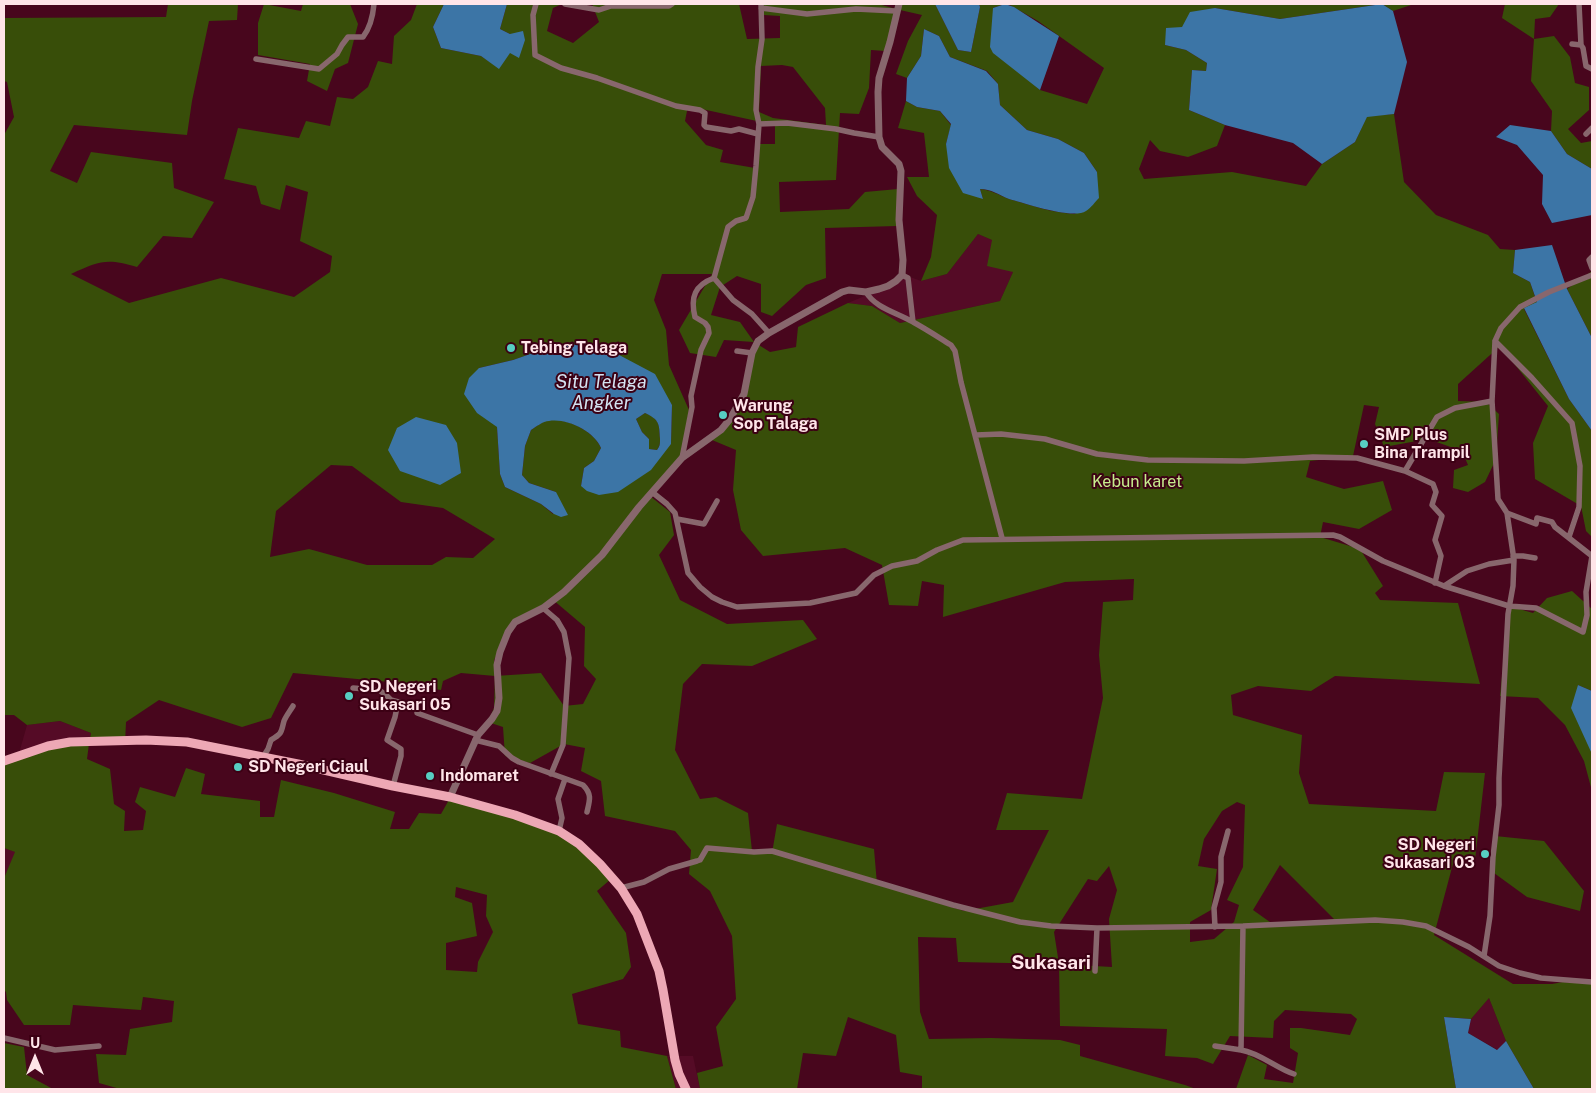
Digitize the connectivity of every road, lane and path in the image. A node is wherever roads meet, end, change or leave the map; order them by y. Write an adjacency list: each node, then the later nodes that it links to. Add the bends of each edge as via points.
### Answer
1 (374, 4): 11 (street, via 366,34 348,37 337,54 319,69)
2 (536, 4): 15 (street, via 532,15 535,55 561,68 676,106 700,110 705,113 706,127)
3 (565, 4): 6 (street, via 599,10)
4 (672, 4): 6 (street)
5 (1579, 4): 10 (street)
6 (632, 5)
7 (761, 6): 8 (street, via 807,14); 13 (street, via 762,39 756,110)
8 (898, 8): 17 (street, via 879,78)
9 (1572, 44): 10 (street)
10 (1581, 45): 12 (street, via 1586,66)
11 (256, 59)
12 (1592, 69)
13 (759, 124): 15 (street); 17 (street, via 787,123)
14 (1592, 128): 16 (street)
15 (758, 134): 22 (street, via 753,197 746,218 728,227)
16 (1586, 134)
17 (879, 137): 20 (street, via 882,147 899,164 901,171)
18 (1592, 257): 19 (street, via 1589,260)
19 (1592, 268)
20 (902, 275): 23 (street, via 888,286); 24 (street, via 908,278)
21 (1592, 275): 26 (street, via 1520,308 1501,328)
22 (714, 278): 25 (street, via 733,300); 31 (street, via 699,286 694,295 695,317 705,323 709,333 701,350 691,396 692,407)
23 (866, 292): 24 (street, via 882,306); 25 (street, via 842,292)
24 (914, 322): 30 (street, via 951,345 955,351)
25 (770, 332): 28 (street, via 758,341)
26 (1495, 340): 29 (street); 37 (street, via 1572,423 1580,466 1580,491 1579,507)
27 (737, 351): 28 (street)
28 (752, 353): 31 (street, via 744,394 730,419 716,435)
29 (1492, 401): 32 (street, via 1454,408 1437,417); 35 (street, via 1498,499)
30 (976, 435): 32 (street, via 1045,439 1097,454 1148,460 1357,458); 38 (street)
31 (682, 458): 33 (street)
32 (1405, 471): 41 (street, via 1433,484 1436,492 1432,505 1442,516 1435,540 1441,556)
33 (652, 492): 36 (street, via 667,504); 44 (street, via 602,555)
34 (716, 501): 36 (street, via 704,524)
35 (1507, 513): 37 (street, via 1536,524 1537,518 1552,522); 39 (street)
36 (677, 519): 38 (street, via 688,573 712,597 737,607 810,602 856,593 874,575 892,566 917,561 963,540)
37 (1569, 537): 43 (street, via 1592,556 1583,632 1536,608)
38 (1002, 538): 41 (street, via 1332,535)
39 (1514, 558): 40 (street); 42 (street, via 1467,571); 43 (street)
40 (1535, 558)
41 (1435, 583): 42 (street)
42 (1444, 586): 43 (street)
43 (1509, 606): 62 (street, via 1499,805)
44 (543, 608): 48 (street, via 516,622 508,632 497,665 499,698 496,711); 51 (street, via 557,620 564,632 569,658 563,745)
45 (353, 688): 46 (street, via 379,690)
46 (398, 702): 48 (street, via 417,707 417,713); 53 (street, via 387,740 400,749 401,756)
47 (293, 706): 49 (street, via 283,730 271,740)
48 (477, 738): 51 (street, via 499,746 519,762); 54 (street)
49 (263, 757): 50 (main road, via 187,742 146,740 70,742); 53 (main road)
50 (4, 761)
51 (551, 774): 52 (street)
52 (565, 779): 55 (street, via 588,790 591,797); 57 (street, via 558,799 562,818)
53 (393, 786): 54 (main road)
54 (450, 797): 57 (main road)
55 (587, 812)
56 (1228, 830): 60 (street, via 1214,908)
57 (559, 831): 58 (main road, via 579,844)
58 (621, 888): 61 (street, via 700,860 707,848 772,851 1020,922); 70 (main road, via 637,914 659,971 675,1060)
59 (1244, 926): 60 (street); 62 (street, via 1376,920 1403,922 1426,926); 68 (street)
60 (1215, 927): 61 (street)
61 (1097, 928): 63 (street)
62 (1484, 956): 64 (street, via 1520,973)
63 (1095, 971)
64 (1592, 982)
65 (4, 1038): 66 (street, via 55,1050)
66 (99, 1046)
67 (1215, 1046): 68 (street)
68 (1241, 1050): 69 (street)
69 (1294, 1074)
70 (686, 1089)

